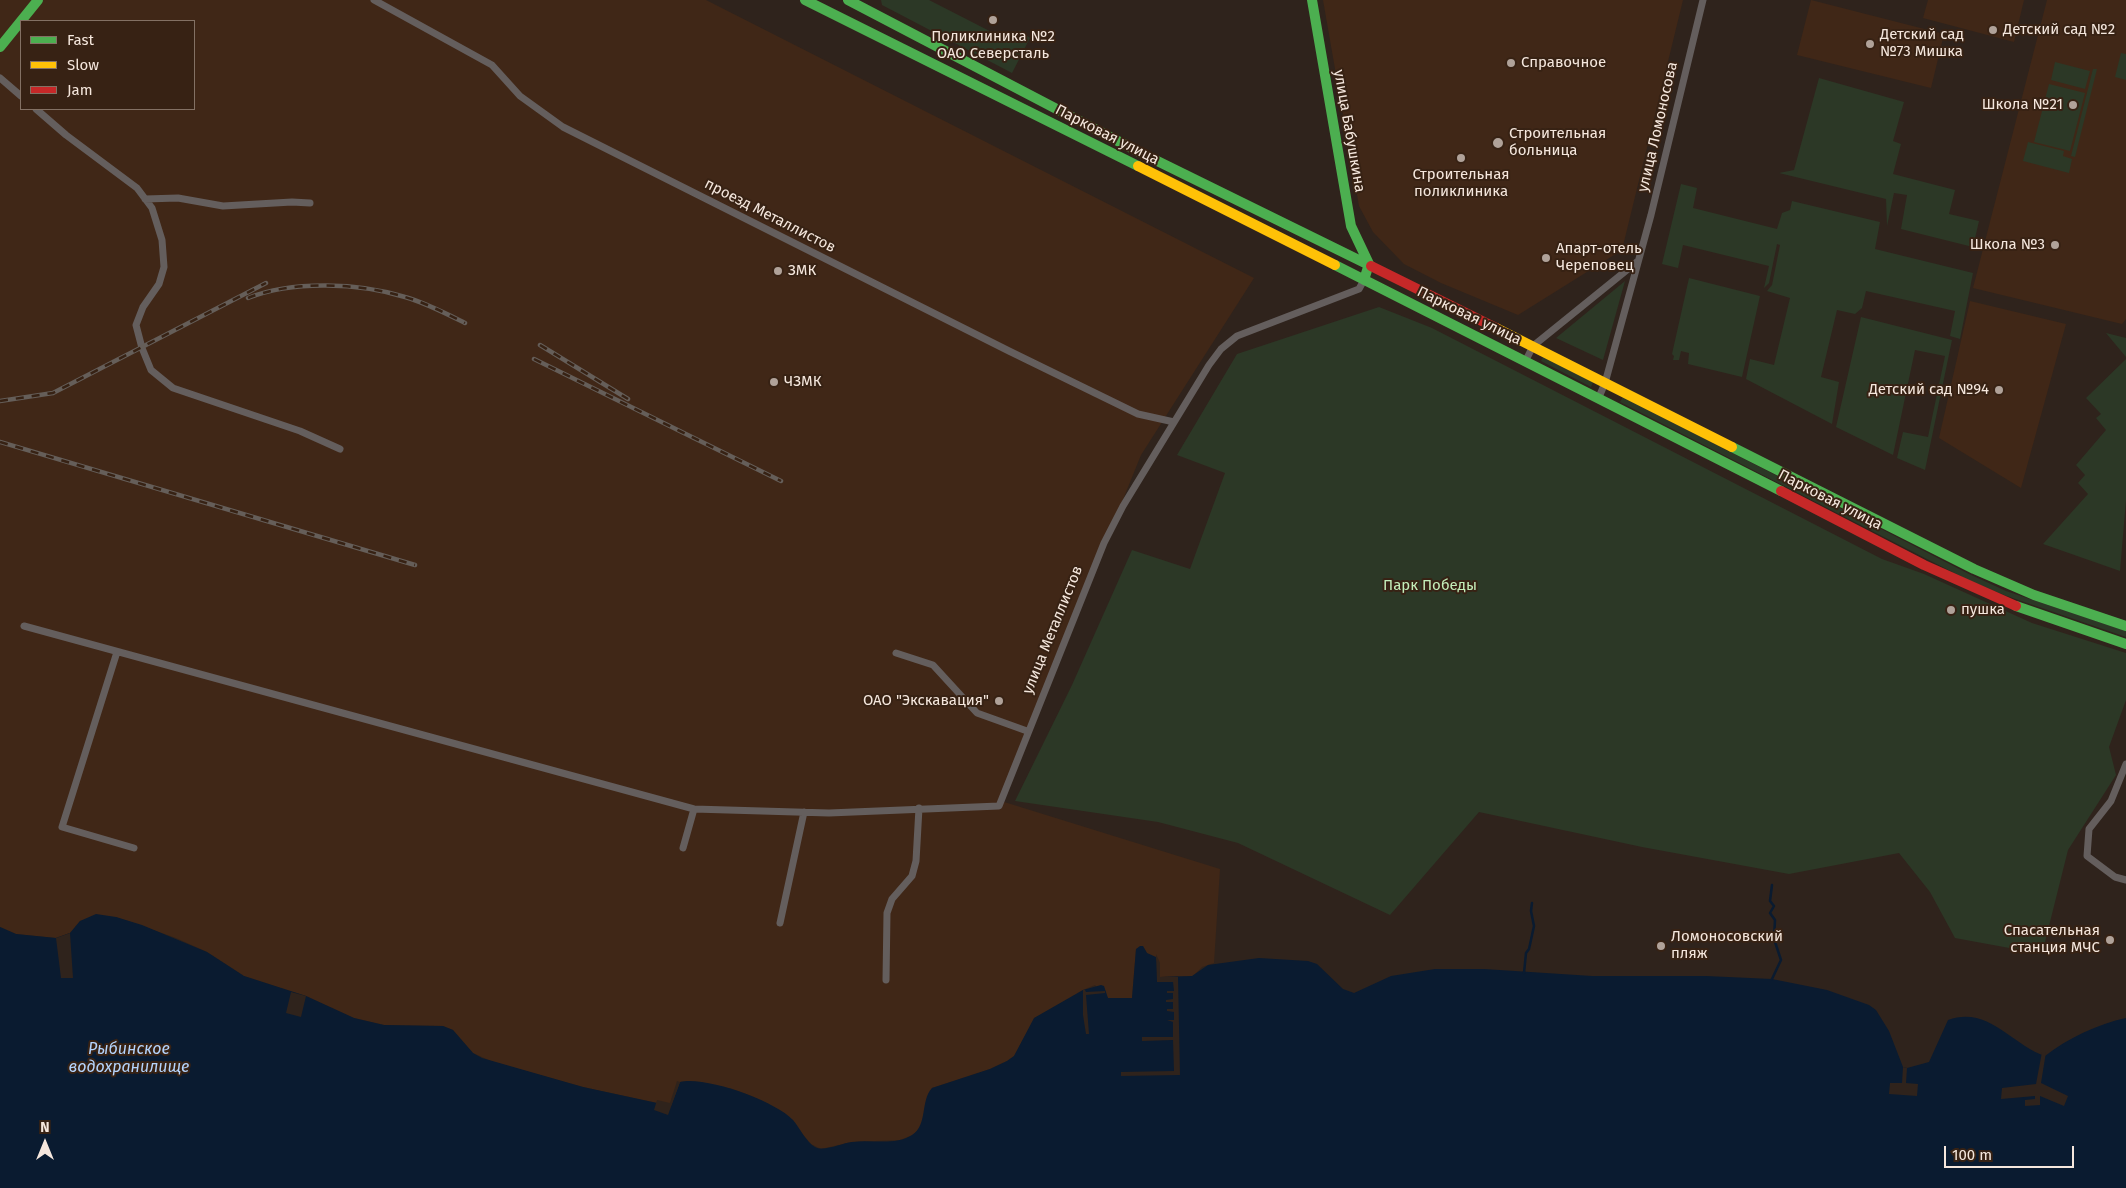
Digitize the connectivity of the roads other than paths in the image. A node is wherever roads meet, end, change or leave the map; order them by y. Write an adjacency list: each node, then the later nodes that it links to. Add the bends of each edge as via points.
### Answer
1 (38, 0): 7 (main road)
2 (374, 0): 22 (street, проезд Металлистов, via 492,65 520,96 563,127 1138,414)
3 (805, 0): 17 (main road, Парковая улица)
4 (848, 0): 16 (main road, Парковая улица, via 1137,152)
5 (1312, 0): 16 (main road, улица Бабушкина, via 1351,226)
6 (1703, 0): 15 (street, улица Ломоносова)
7 (22, 20)
8 (20, 22): 9 (main road)
9 (0, 47)
10 (0, 78): 11 (street)
11 (20, 95)
12 (37, 110): 13 (street, via 137,188)
13 (145, 199): 14 (street, via 178,198 223,206); 23 (street, via 152,208 162,240 164,267 159,284 136,325 151,370 173,388)
14 (310, 203)
15 (1638, 261): 18 (street); 20 (street, улица Ломоносова)
16 (1370, 264): 17 (main road); 18 (main road, Парковая улица)
17 (1364, 280): 19 (main road, Парковая улица); 22 (street, улица Металлистов, via 1359,289 1238,336 1221,349 1209,365)
18 (1533, 346): 19 (street); 20 (main road, Парковая улица)
19 (1526, 360): 21 (main road, Парковая улица)
20 (1606, 383): 21 (street, улица Ломоносова); 25 (main road, Парковая улица, via 2003,583)
21 (1599, 397): 26 (main road, Парковая улица, via 1975,590)
22 (1174, 422): 29 (street, улица Металлистов, via 1104,543)
23 (340, 449)
24 (24, 626): 27 (street, улица Металлистов)
25 (2126, 626)
26 (2126, 644)
27 (117, 652): 32 (street, улица Металлистов); 34 (street, via 62,827)
28 (896, 653): 29 (street, via 933,665 977,714)
29 (1027, 731): 31 (street, улица Металлистов, via 999,806)
30 (2126, 764): 36 (street, via 2111,801 2089,829 2087,856 2115,877)
31 (919, 808): 33 (street, улица Металлистов); 38 (street, via 912,876 892,899 887,913)
32 (694, 809): 33 (street, улица Металлистов); 35 (street)
33 (804, 812): 37 (street)
34 (134, 848)
35 (683, 848)
36 (2126, 880)
37 (780, 923)
38 (886, 980)

